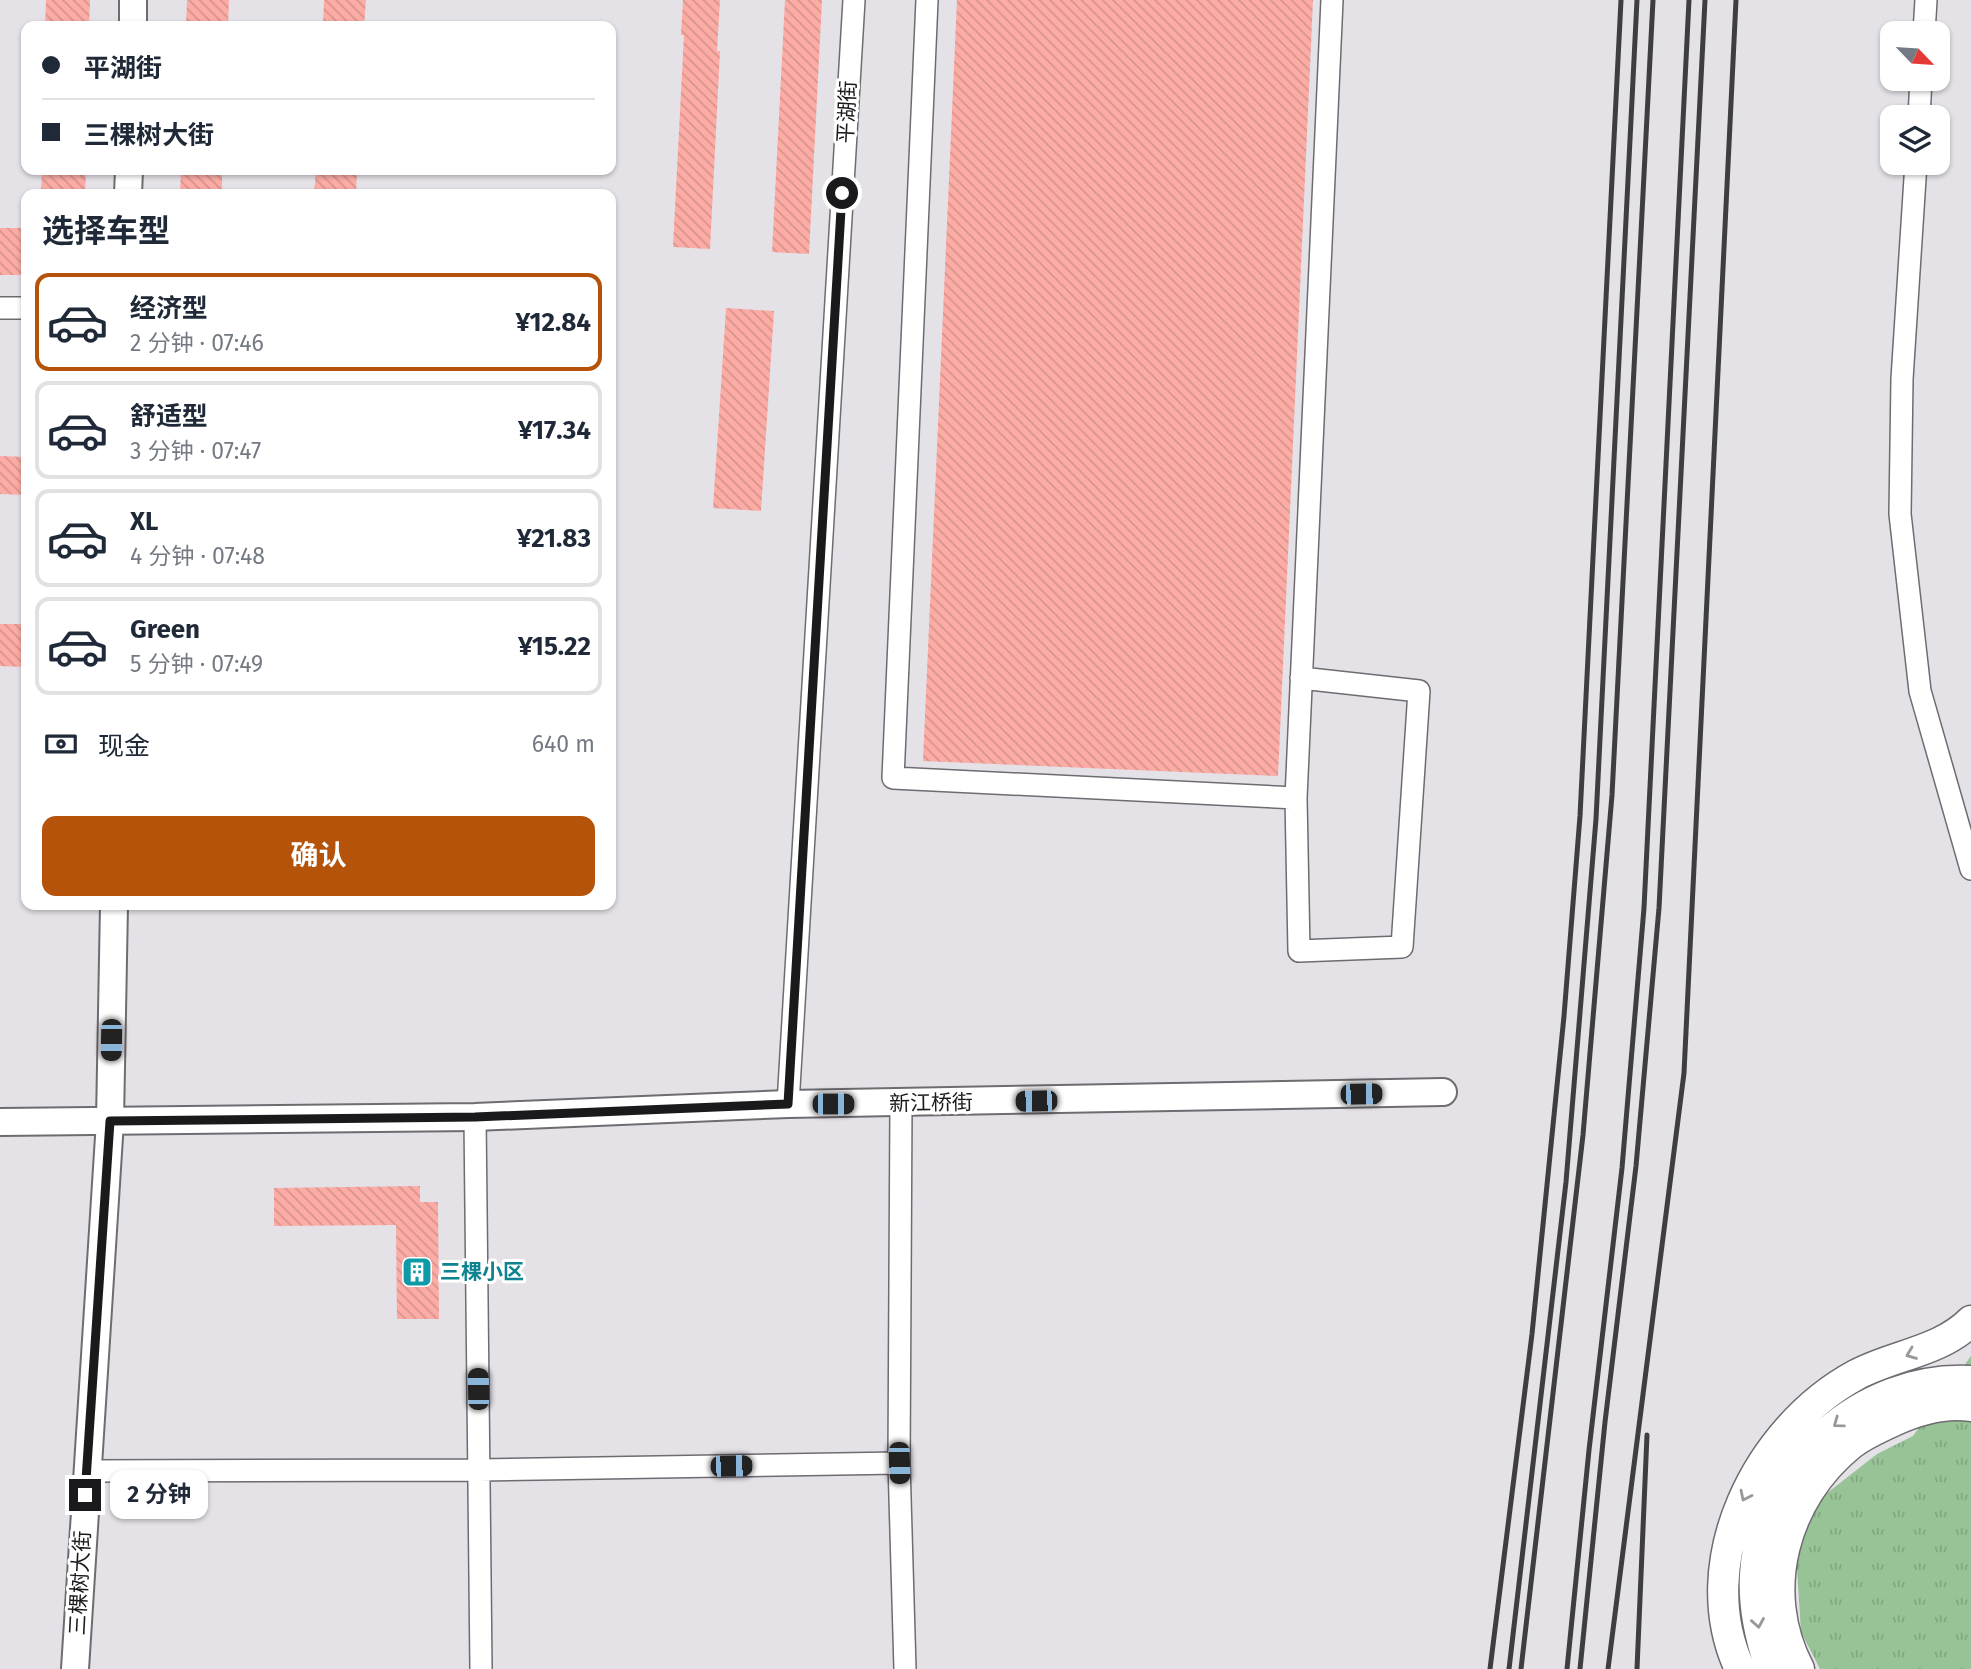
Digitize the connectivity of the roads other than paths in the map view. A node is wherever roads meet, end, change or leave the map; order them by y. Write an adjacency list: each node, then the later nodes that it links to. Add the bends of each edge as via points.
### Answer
1 (134, 0): 6 (main road)
2 (854, 0): 17 (street, 平湖街)
3 (927, 0): 12 (street, via 893,778)
4 (1332, 0): 11 (street)
5 (1926, 0): 7 (street)
6 (133, 21)
7 (1925, 21)
8 (1915, 175): 13 (street, via 1902,379 1900,514 1920,691)
9 (0, 308): 10 (street)
10 (21, 308)
11 (1301, 678): 12 (street); 12 (street, via 1419,691 1402,947 1299,951)
12 (1296, 798)
13 (1971, 869)
14 (114, 910): 19 (main road, 三棵树大街)
15 (1443, 1092): 16 (main road, 新江桥街)
16 (901, 1103): 17 (main road, 新江桥街); 24 (street)
17 (788, 1104): 18 (main road, 新江桥街)
18 (475, 1117): 19 (main road, 新江桥街); 25 (street)
19 (110, 1121): 20 (main road, 新江桥街); 26 (main road, 三棵树大街)
20 (0, 1122)
21 (1971, 1321): 30 (highway, one-way to 30, via 1952,1336 1858,1374 1821,1396 1770,1449 1734,1518 1726,1563 1724,1609)
22 (1971, 1381): 31 (highway, one-way to 31, via 1938,1382 1883,1397 1831,1428 1788,1476 1760,1539 1755,1574 1755,1609)
23 (1971, 1406): 32 (highway, via 1929,1408 1869,1432 1851,1444 1806,1493 1791,1522 1779,1585 1781,1617)
24 (899, 1463): 25 (street); 29 (street)
25 (480, 1470): 26 (street); 28 (street)
26 (87, 1471): 27 (main road, 三棵树大街)
27 (75, 1669)
28 (481, 1669)
29 (905, 1669)
30 (1740, 1669)
31 (1771, 1669)
32 (1799, 1669)

